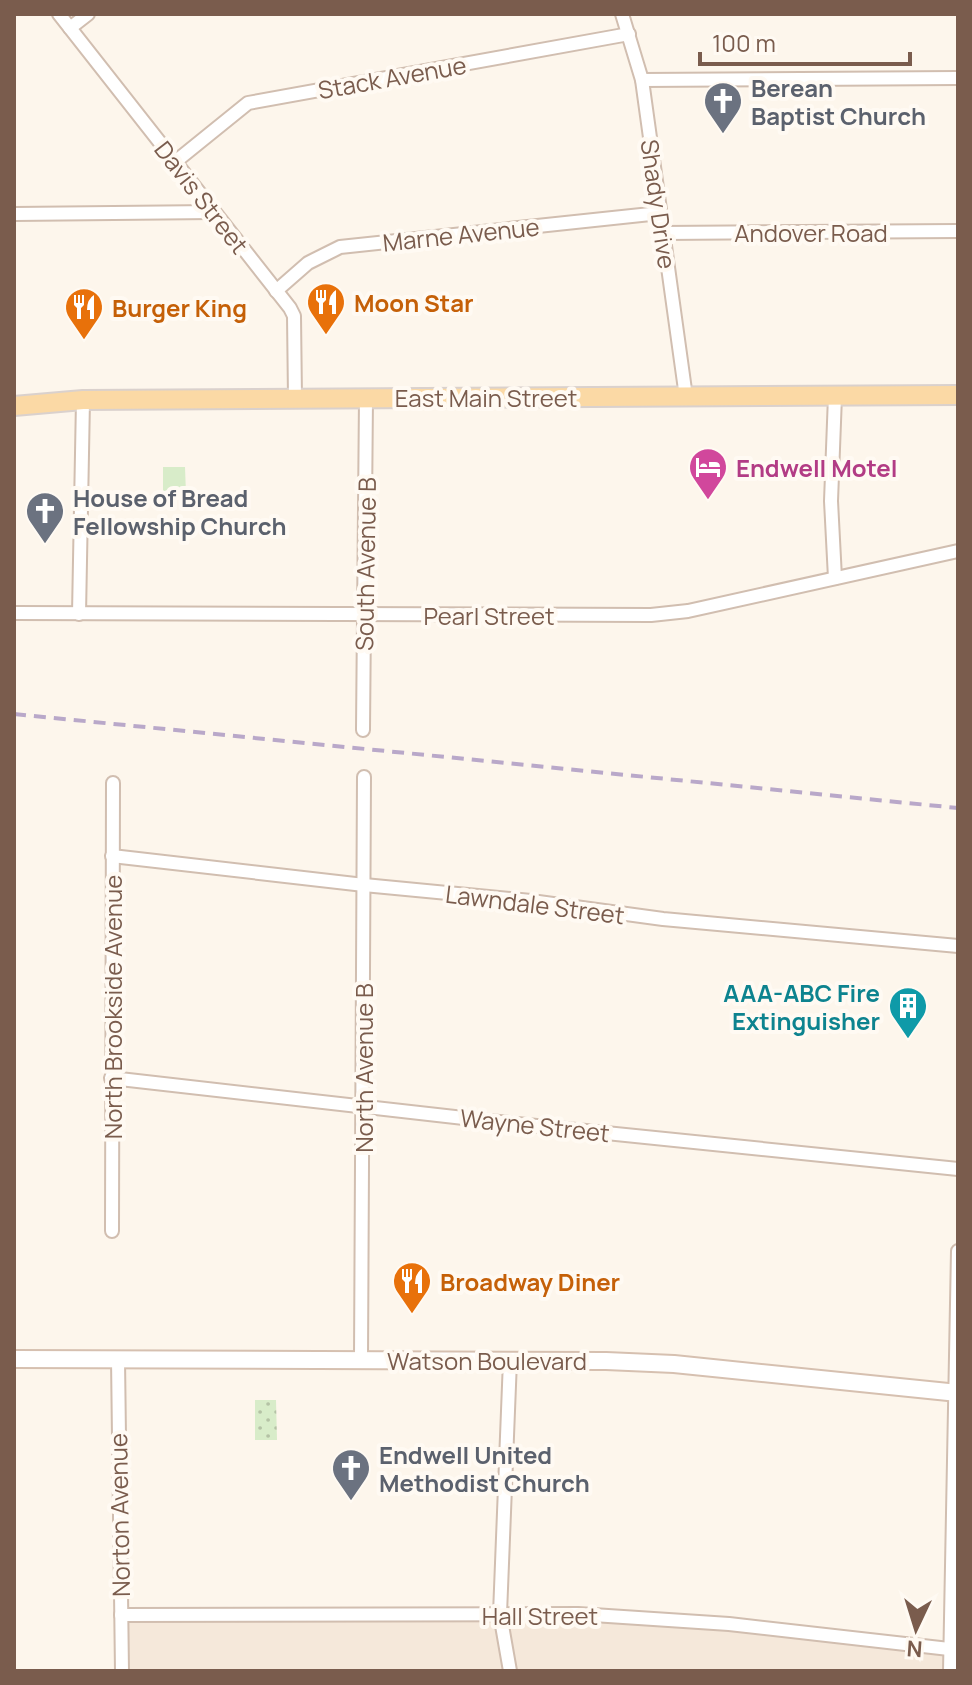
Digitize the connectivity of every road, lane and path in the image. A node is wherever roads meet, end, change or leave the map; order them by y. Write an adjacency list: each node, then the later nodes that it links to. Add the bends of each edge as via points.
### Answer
1 (59, 14): 4 (street, Davis Street)
2 (88, 14): 4 (street)
3 (622, 14): 5 (street, Shady Drive)
4 (70, 28): 8 (street, Davis Street)
5 (629, 34): 7 (street, Shady Drive); 8 (street, Stack Avenue, via 248,103)
6 (958, 78): 7 (street)
7 (642, 80): 10 (street, Shady Drive)
8 (175, 162): 9 (street, Davis Street)
9 (213, 212): 11 (street); 14 (street, Davis Street)
10 (660, 213): 13 (street, Shady Drive); 14 (street, Marne Avenue, via 340,247 308,263)
11 (14, 214)
12 (958, 231): 13 (street, Andover Road)
13 (663, 233): 17 (street, Shady Drive)
14 (276, 291): 18 (street, Davis Street, via 294,316)
15 (958, 395): 16 (main road, East Main Street)
16 (835, 396): 17 (main road, East Main Street); 23 (street)
17 (686, 397): 19 (main road, East Main Street)
18 (295, 398): 19 (main road, East Main Street); 20 (main road, East Main Street)
19 (366, 398): 26 (street, South Avenue B)
20 (83, 400): 21 (main road, East Main Street); 25 (street)
21 (14, 406)
22 (958, 551): 23 (street, Pearl Street)
23 (835, 578): 26 (street, Pearl Street, via 651,615)
24 (14, 613): 25 (street, Pearl Street)
25 (79, 614): 26 (street, Pearl Street)
26 (364, 615): 27 (street, South Avenue B)
27 (363, 730)
28 (364, 777): 31 (street, North Avenue B)
29 (113, 783): 30 (street, North Brookside Avenue)
30 (112, 856): 31 (street, Lawndale Street); 33 (street, North Brookside Avenue)
31 (364, 885): 32 (street, Lawndale Street); 34 (street, North Avenue B)
32 (958, 946)
33 (111, 1078): 34 (street, Wayne Street); 36 (street, North Brookside Avenue)
34 (363, 1106): 35 (street, Wayne Street); 40 (street, North Avenue B)
35 (958, 1169)
36 (112, 1231)
37 (958, 1251): 42 (street)
38 (19, 1359): 39 (street, Watson Boulevard)
39 (118, 1359): 40 (street, Watson Boulevard); 44 (street, Norton Avenue)
40 (361, 1359): 41 (street, Watson Boulevard)
41 (510, 1360): 42 (street, Watson Boulevard, via 671,1363); 43 (street)
42 (957, 1393): 45 (street)
43 (500, 1614): 44 (street, Hall Street); 45 (street, Hall Street, via 640,1616); 47 (street)
44 (121, 1615): 46 (street, Norton Avenue)
45 (954, 1649): 48 (street)
46 (122, 1671)
47 (510, 1671)
48 (950, 1671)

